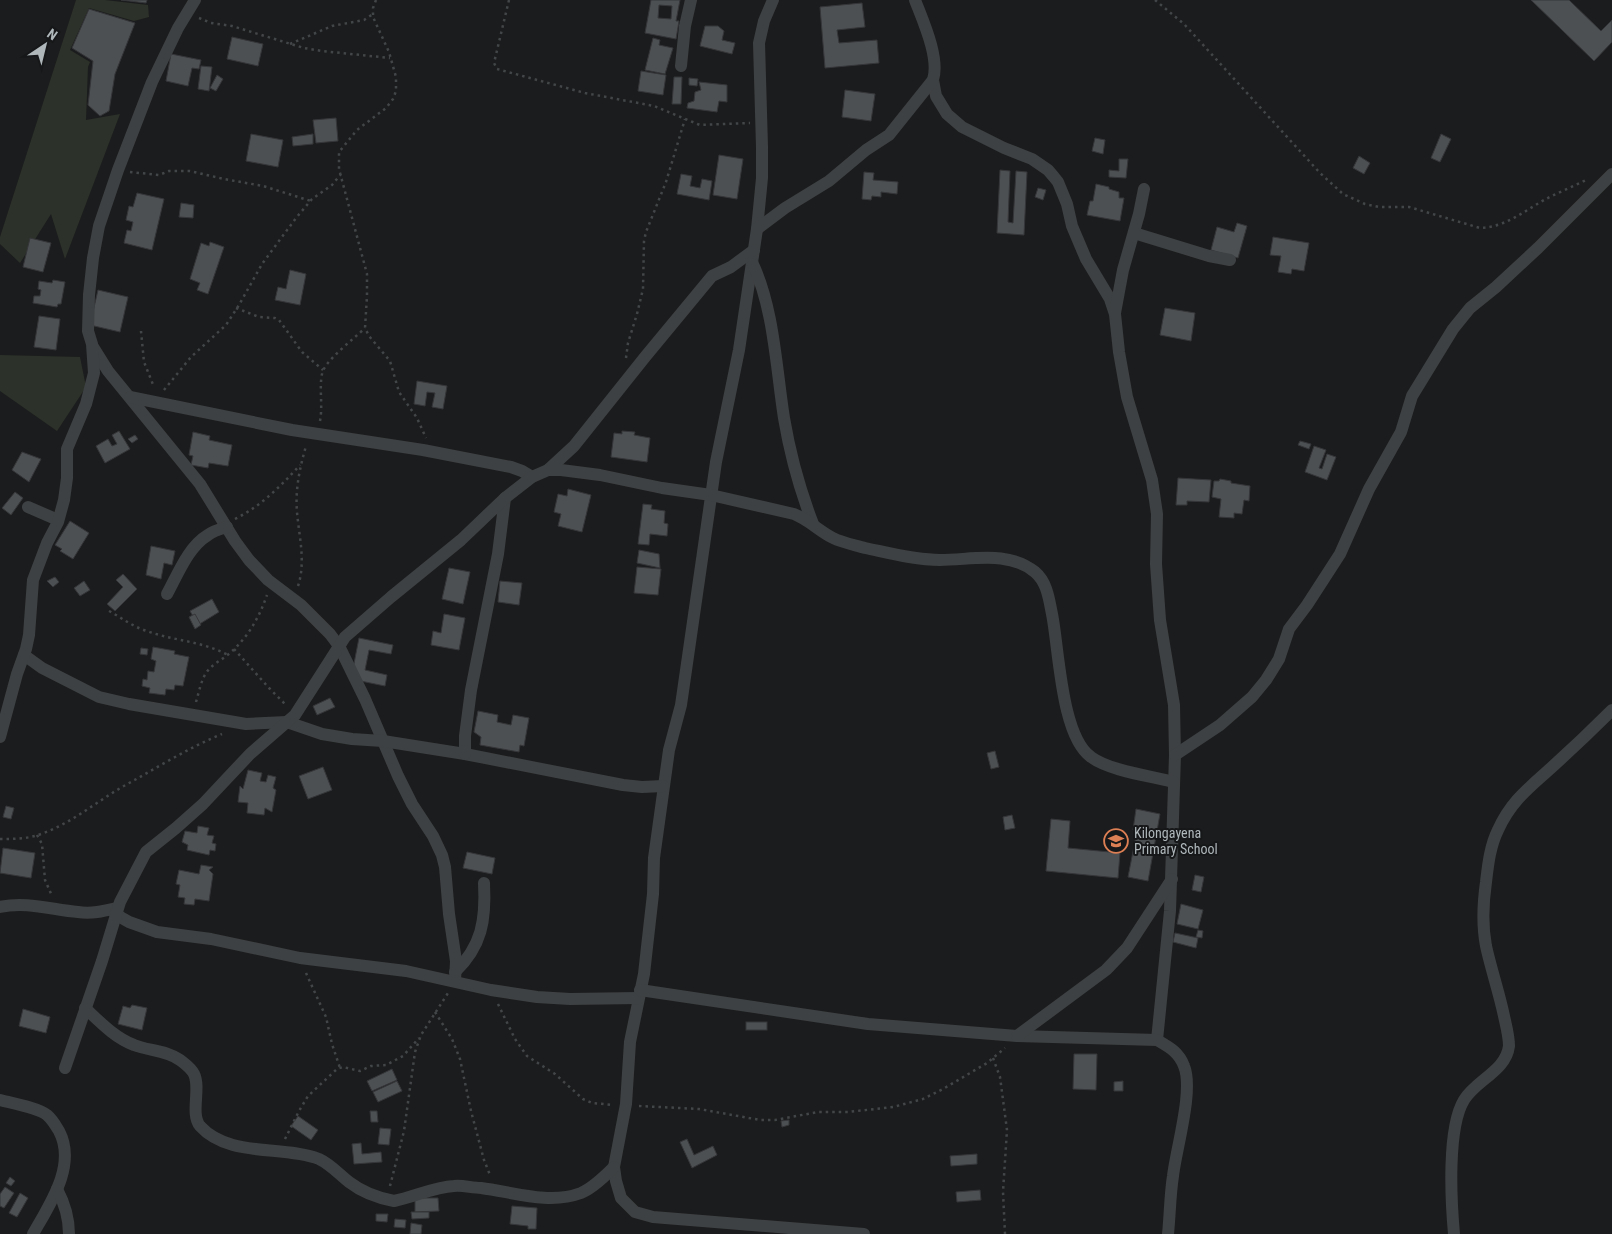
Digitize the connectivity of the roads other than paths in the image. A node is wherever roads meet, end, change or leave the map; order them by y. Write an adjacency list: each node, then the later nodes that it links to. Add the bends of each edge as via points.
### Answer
1 (195, 0): 14 (street, via 152,82 99,226 89,295 88,331)
2 (691, 0): 5 (street)
3 (773, 0): 9 (street, via 759,42 762,178)
4 (915, 0): 6 (street, via 933,57)
5 (681, 66)
6 (933, 80): 9 (street, via 889,135); 13 (street, via 936,96 947,114 987,140 1032,159 1058,182 1086,259)
7 (1612, 174): 32 (street, via 1538,248 1470,308 1453,329 1412,396 1401,432 1369,489 1340,554 1289,629 1279,659 1266,680 1220,725)
8 (1144, 189): 10 (street)
9 (757, 229): 11 (street)
10 (1134, 233): 12 (street); 13 (street)
11 (753, 256): 16 (street, via 712,276 574,446); 18 (street); 22 (street, via 765,300 785,420 802,494)
12 (1230, 260)
13 (1115, 314): 32 (street, via 1123,377 1146,455 1157,514 1160,620 1174,705)
14 (92, 344): 15 (street, via 108,372); 21 (street, via 94,373 86,404 67,449 67,478)
15 (130, 397): 17 (street, via 157,399 292,430 432,451 511,467); 23 (street, via 200,484)
16 (548, 470): 17 (street); 18 (street, via 600,475)
17 (532, 477): 19 (street)
18 (711, 495): 22 (street, via 794,514); 34 (street, via 681,705 668,750)
19 (505, 498): 25 (street, via 462,540 391,597); 31 (street, via 498,554 471,690)
20 (28, 507): 21 (street)
21 (58, 520): 26 (street, via 33,580 29,635)
22 (813, 524): 33 (street, via 833,538 882,551 939,560 1013,560 1034,571 1044,582 1049,600 1066,712 1075,738 1090,757 1116,769)
23 (226, 526): 24 (street, via 207,535 193,549); 25 (street, via 248,560 313,616)
24 (167, 594)
25 (339, 646): 28 (street); 30 (street)
26 (24, 655): 28 (street, via 42,668 99,697 246,724); 29 (street)
27 (1612, 710): 52 (street, via 1523,792 1498,831 1489,858 1483,904 1486,944 1509,1044 1500,1066 1465,1098 1457,1112 1452,1154)
28 (291, 718): 30 (street, via 322,734); 38 (street, via 250,754 203,804 146,852)
29 (0, 737)
30 (383, 742): 31 (street); 39 (street, via 400,782 442,856 456,961)
31 (465, 754): 34 (street, via 623,784)
32 (1175, 755): 33 (street)
33 (1174, 782): 35 (street)
34 (663, 786): 40 (street, via 647,948)
35 (1172, 879): 42 (street, via 1127,948 1106,970); 43 (street)
36 (484, 883): 39 (street, via 485,911 480,935)
37 (0, 907): 38 (street, via 20,905 79,912)
38 (116, 911): 39 (street, via 129,922 157,932 211,939 300,958); 41 (street)
39 (455, 977): 40 (street, via 491,990 537,996 570,999)
40 (639, 994): 42 (street, via 868,1024); 46 (street, via 630,1042 626,1104)
41 (86, 1008): 44 (street); 46 (street, via 106,1027 132,1044 166,1053 188,1067 197,1085 198,1123 206,1131 236,1145 320,1160 363,1192 386,1199 394,1201 456,1186 534,1197 560,1197 581,1192)
42 (1017, 1036): 43 (street)
43 (1157, 1040): 51 (street, via 1178,1054 1185,1067 1187,1086)
44 (65, 1068)
45 (0, 1100): 47 (street, via 47,1115 56,1125 65,1154)
46 (614, 1167): 50 (street, via 622,1198 635,1212 653,1217)
47 (57, 1189): 48 (street); 49 (street, via 68,1214)
48 (33, 1234)
49 (69, 1234)
50 (864, 1234)
51 (1168, 1234)
52 (1454, 1234)

